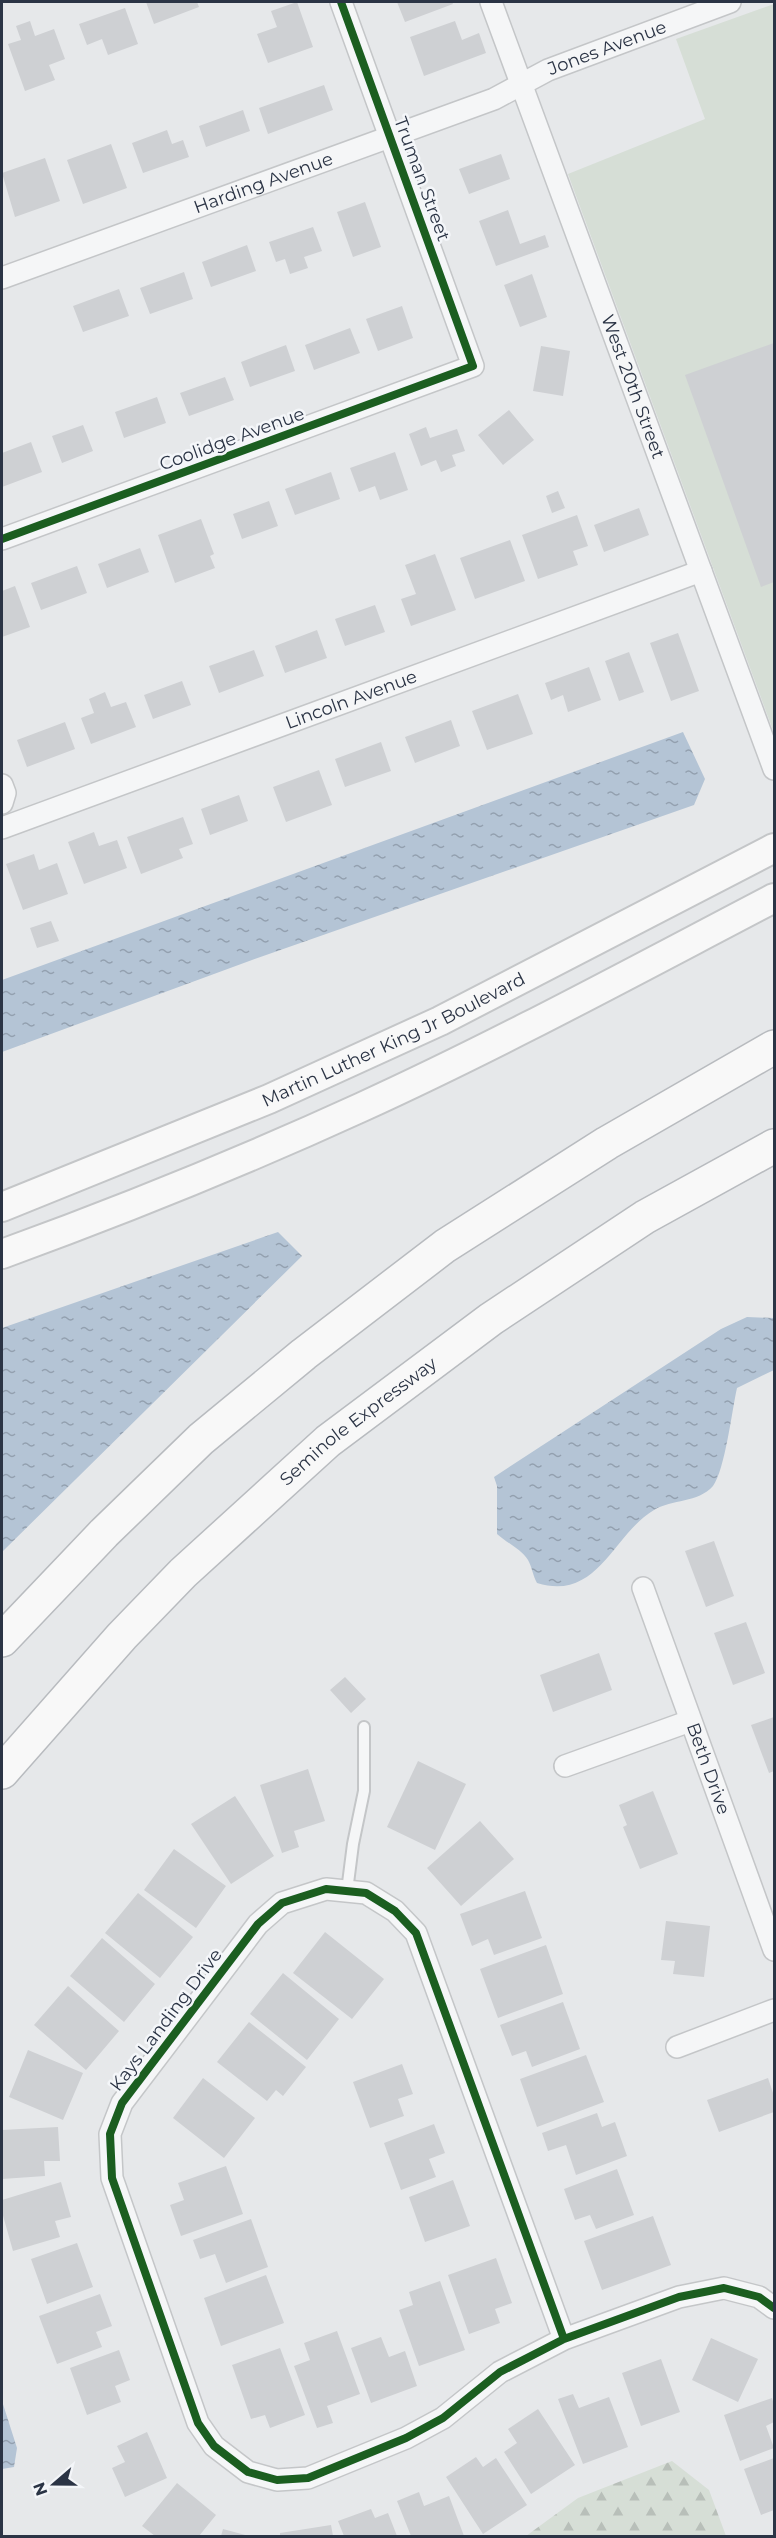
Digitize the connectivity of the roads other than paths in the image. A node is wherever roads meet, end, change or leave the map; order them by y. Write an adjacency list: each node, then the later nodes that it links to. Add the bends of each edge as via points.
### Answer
1 (341, 2): 5 (street, Truman Street)
2 (491, 2): 4 (street, West 20th Street)
3 (730, 2): 4 (street, Jones Avenue, via 548,70)
4 (521, 84): 5 (street, Harding Avenue, via 494,99); 9 (street, West 20th Street)
5 (391, 137): 6 (street, Harding Avenue); 7 (street, Truman Street)
6 (2, 278)
7 (473, 366): 8 (street, Coolidge Avenue)
8 (2, 539)
9 (701, 571): 10 (street, West 20th Street); 13 (street, Lincoln Avenue)
10 (774, 770)
11 (2, 785): 12 (street)
12 (2, 803)
13 (2, 828)
14 (774, 848): 18 (main road, Martin Luther King Jr Boulevard, via 440,1021 269,1099)
15 (774, 898): 19 (main road, via 363,1107 107,1215)
16 (774, 1047): 21 (highway, via 607,1143 435,1253 201,1439)
17 (774, 1146): 25 (highway, Seminole Expressway, via 645,1217 491,1318 328,1441 183,1573)
18 (2, 1207)
19 (2, 1254)
20 (643, 1588): 22 (street, Beth Drive)
21 (2, 1640)
22 (690, 1721): 24 (street); 27 (street, Beth Drive)
23 (363, 1727): 26 (lane, via 364,1791)
24 (565, 1766)
25 (2, 1772)
26 (347, 1891): 31 (street, Kays Landing Drive, via 366,1893 395,1911 416,1933); 31 (street, Kays Landing Drive, via 326,1889 282,1903 258,1924 122,2103 110,2134 111,2178 198,2423 214,2446 248,2472 277,2480 308,2478 444,2418 500,2372)
27 (774, 1950)
28 (774, 2010): 29 (street)
29 (677, 2047)
30 (774, 2308): 31 (street, Kays Landing Drive, via 759,2297 723,2288 679,2298)
31 (564, 2339)

